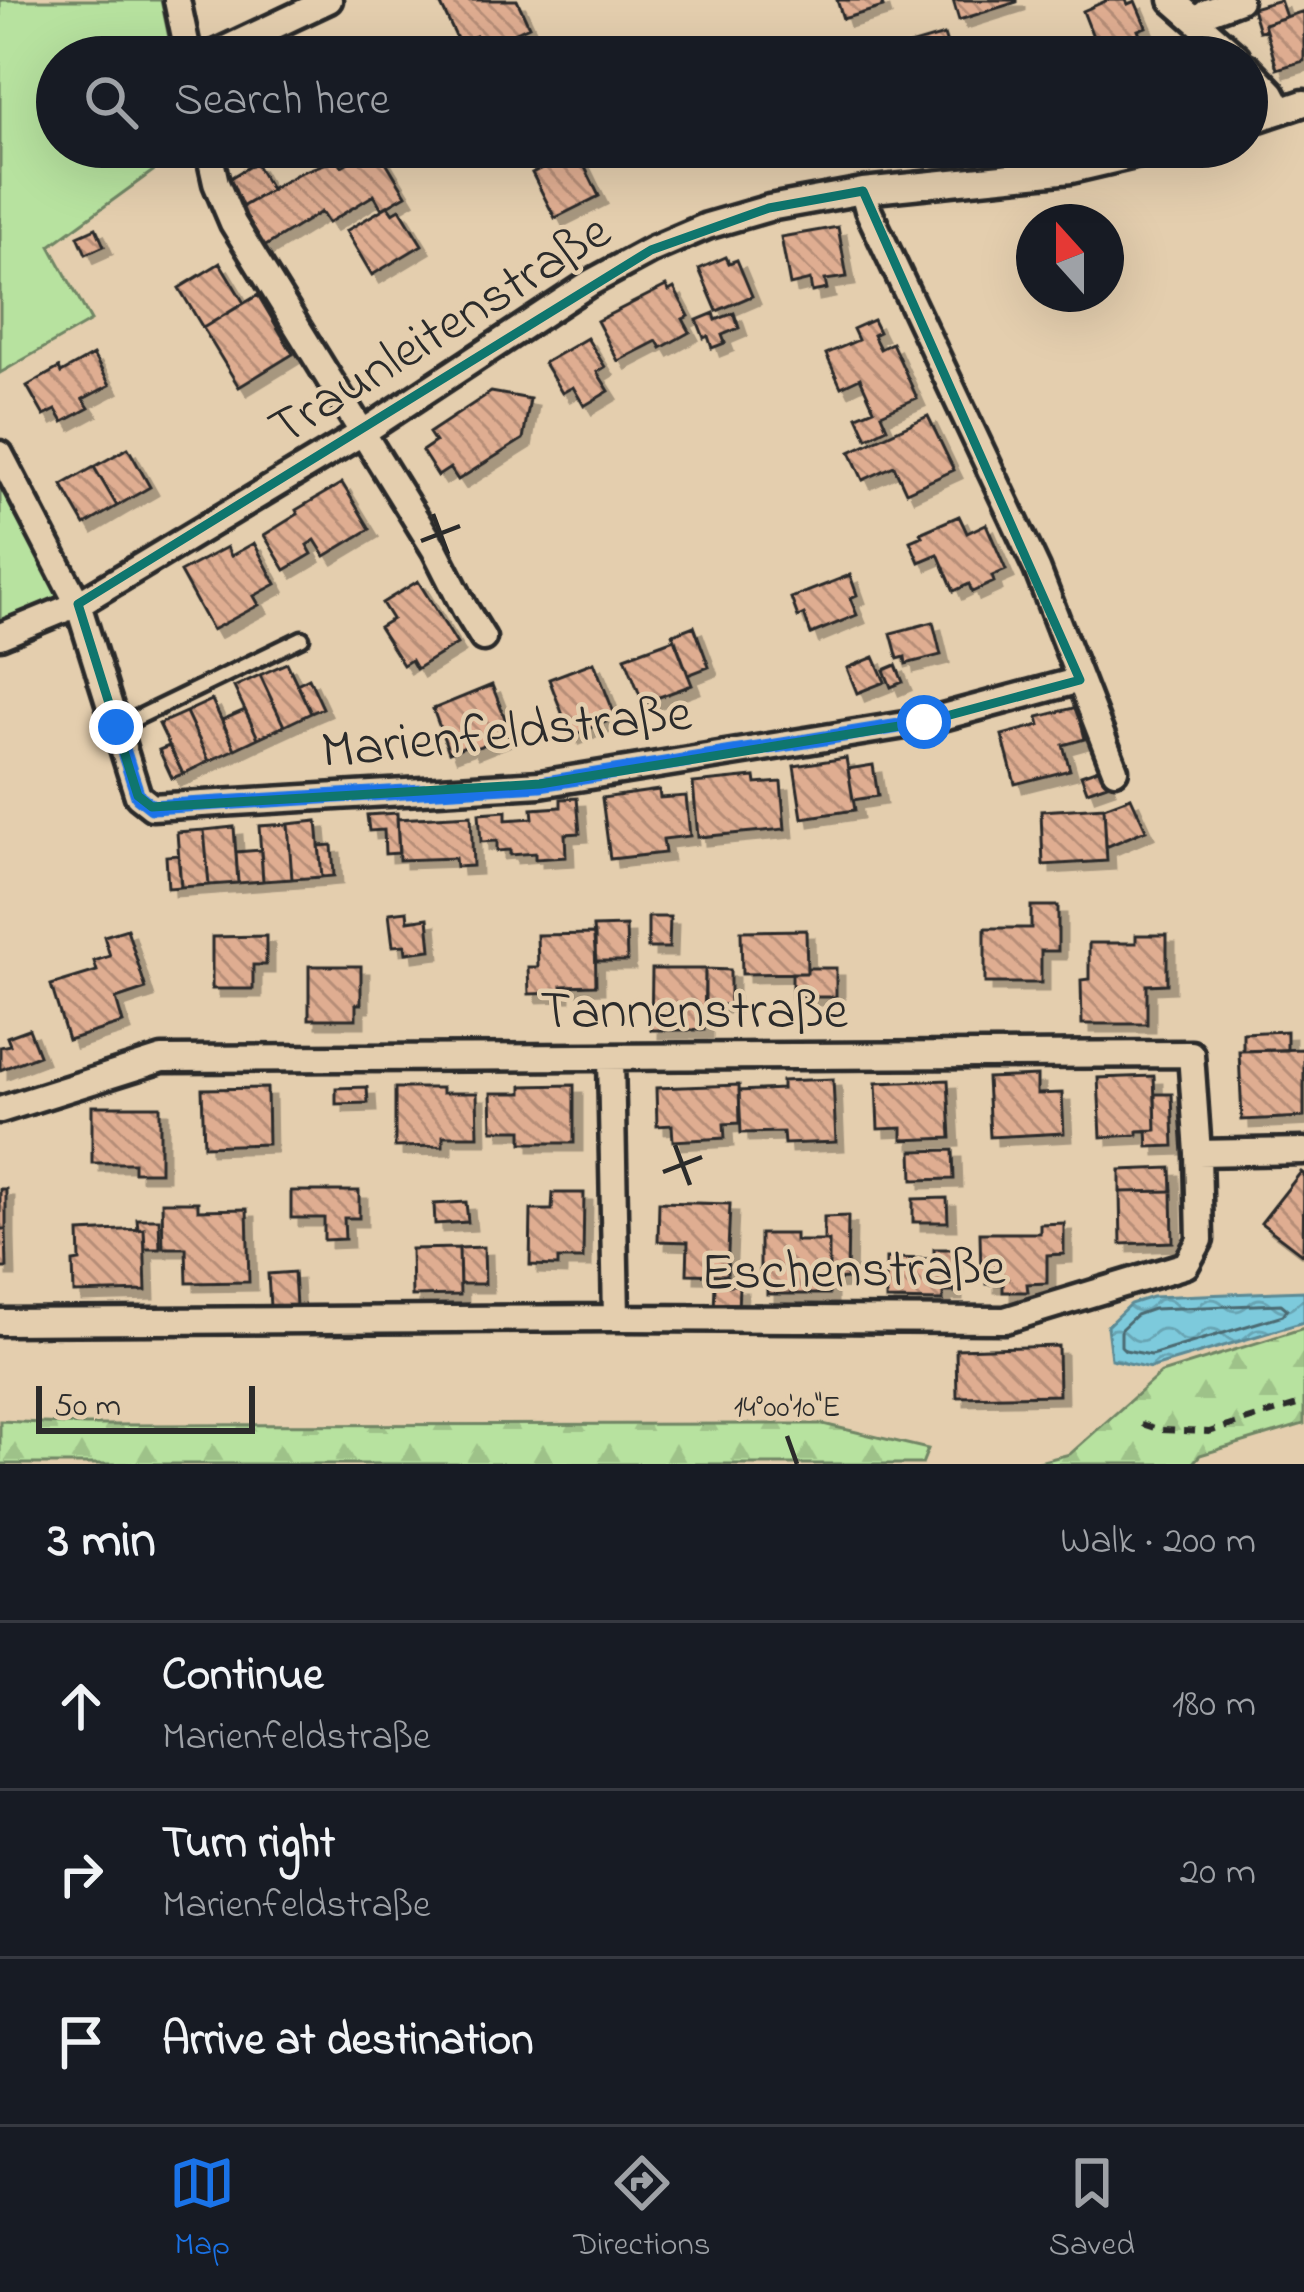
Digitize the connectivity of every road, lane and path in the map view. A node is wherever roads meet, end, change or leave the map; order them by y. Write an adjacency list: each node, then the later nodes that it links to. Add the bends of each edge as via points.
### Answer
1 (177, 0): 6 (street)
2 (329, 0): 7 (street)
3 (1172, 0): 5 (street)
4 (1239, 0): 5 (street)
5 (1198, 20): 8 (street)
6 (185, 36)
7 (253, 36)
8 (1215, 36)
9 (1268, 88): 10 (street)
10 (1293, 107)
11 (213, 168): 14 (street, via 233,224)
12 (1080, 168): 13 (street, Traunleitenstraße)
13 (863, 191): 14 (street, Traunleitenstraße, via 769,208 651,250); 20 (street)
14 (362, 433): 16 (street, Traunleitenstraße); 19 (street)
15 (0, 454): 16 (street, Marienfeldstraße)
16 (78, 604): 17 (street, Traunleitenstraße); 21 (street, Marienfeldstraße)
17 (0, 636)
18 (302, 638): 21 (lane)
19 (483, 638)
20 (1081, 680): 21 (street, Marienfeldstraße, via 924,722 540,784 152,807 138,796); 22 (street)
21 (116, 727)
22 (1115, 770)
23 (611, 1057): 24 (street, Tannenstraße, via 162,1059); 26 (street, Tannenstraße, via 1191,1054); 27 (street)
24 (0, 1110)
25 (1304, 1151): 26 (street)
26 (1198, 1153): 27 (street, Eschenstraße, via 1200,1240 1186,1265 1005,1320)
27 (616, 1318): 28 (street, Eschenstraße)
28 (0, 1322)
29 (1304, 1403): 30 (path, via 1209,1432)
30 (1142, 1424)

